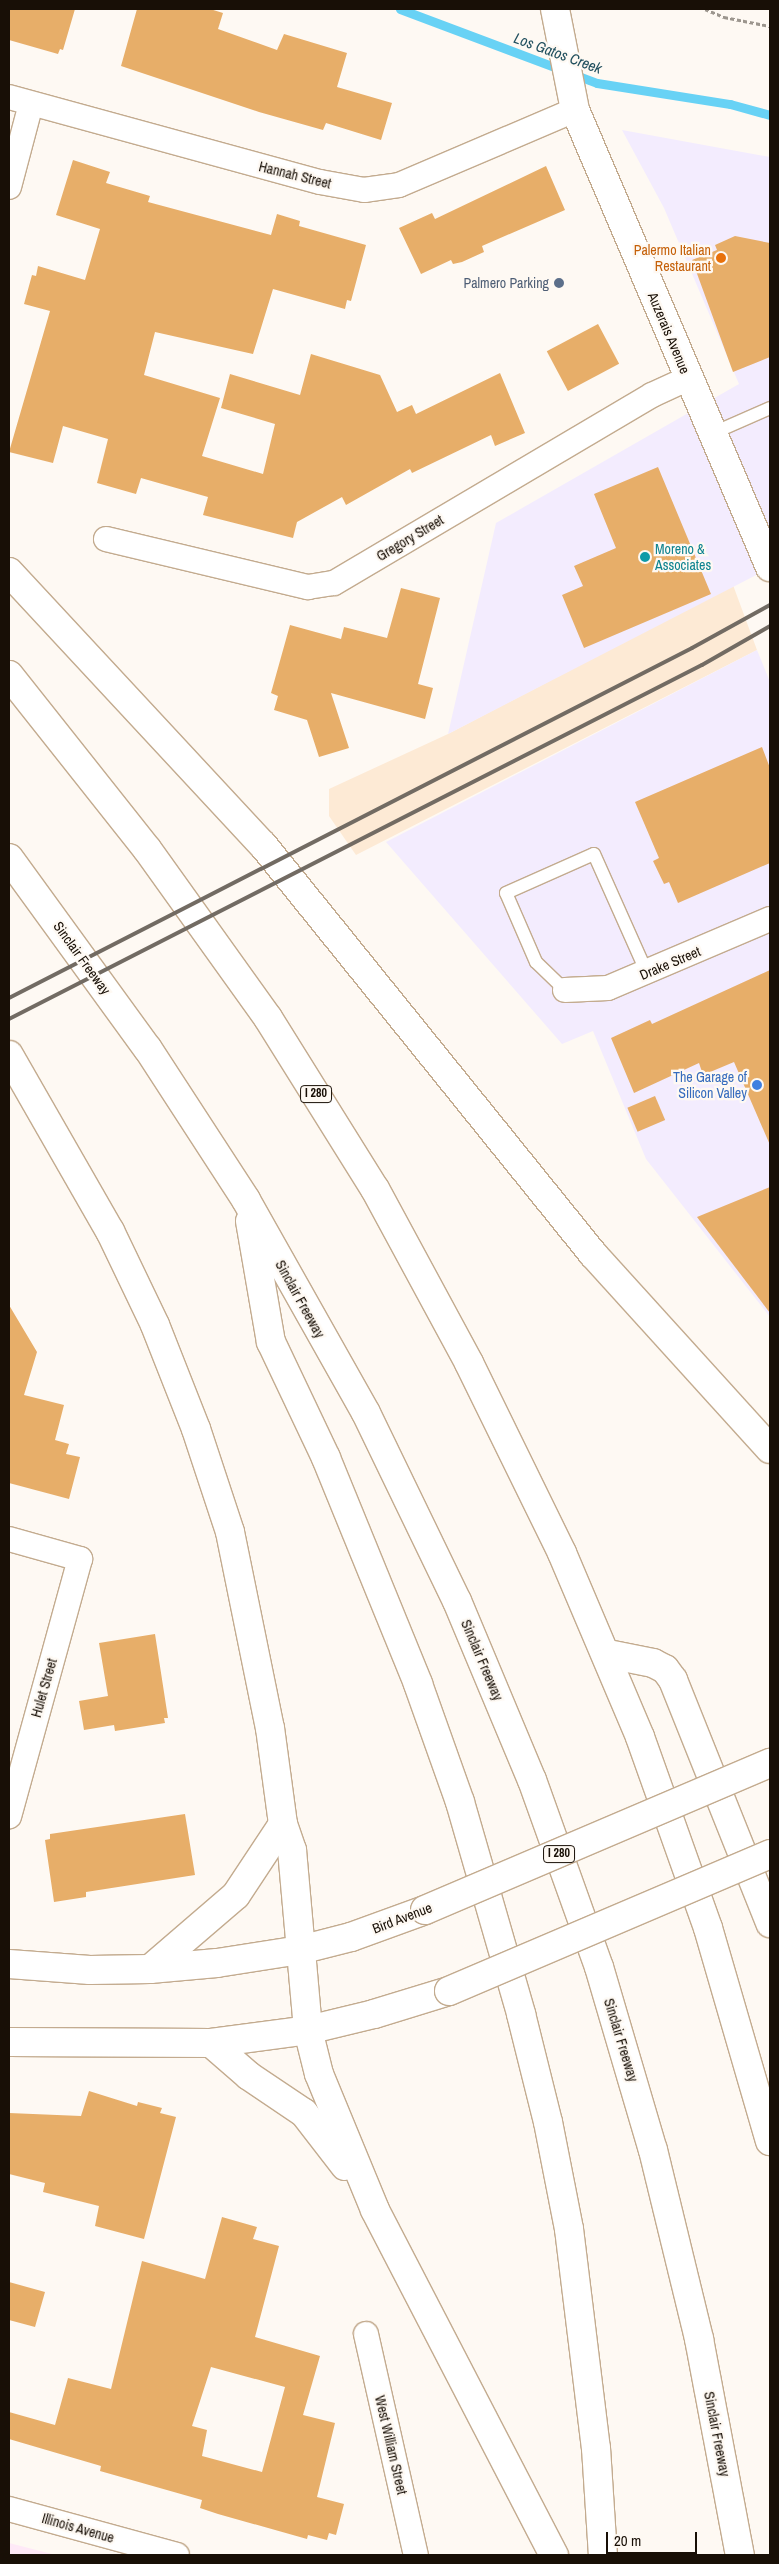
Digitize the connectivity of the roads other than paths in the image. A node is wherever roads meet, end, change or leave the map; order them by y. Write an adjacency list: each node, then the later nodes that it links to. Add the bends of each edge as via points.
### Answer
1 (555, 9): 3 (main road, Auzerais Avenue)
2 (20, 100): 3 (street, Hannah Street, via 320,182 364,190 399,185); 4 (street)
3 (574, 105): 5 (main road, Auzerais Avenue)
4 (9, 187)
5 (689, 378): 7 (main road, Auzerais Avenue); 8 (street, Gregory Street, via 652,395 334,583 308,587)
6 (770, 408): 7 (lane)
7 (713, 433): 9 (main road, Auzerais Avenue)
8 (106, 539)
9 (770, 567)
10 (9, 572): 18 (main road, via 263,845 593,1254)
11 (9, 675): 20 (main road, I 280, via 147,849 262,1010 375,1189 470,1363)
12 (9, 858): 17 (main road, Sinclair Freeway / I 280, via 148,1049)
13 (770, 919): 14 (street, Drake Street)
14 (647, 973): 15 (street, Drake Street, via 608,988); 15 (lane, via 594,854 506,892 536,962)
15 (566, 990)
16 (9, 1055): 23 (main road, via 110,1230 155,1325 196,1429 230,1532 270,1728)
17 (246, 1200): 39 (main road, via 271,1342 345,1503 418,1684 460,1802 521,2014 548,2122 569,2230 592,2409); 40 (main road, Sinclair Freeway / I 280, via 366,1413 457,1601 532,1780 599,1967 653,2150 699,2339)
18 (770, 1449)
19 (9, 1539): 22 (street, Hulet Street, via 80,1559)
20 (608, 1654): 25 (main road, via 653,1663 665,1669 673,1680); 32 (main road, I 280, via 708,1928)
21 (770, 1763): 26 (main road, Bird Avenue, bridge, via 425,1910 351,1937)
22 (9, 1816)
23 (283, 1824): 26 (main road, via 292,1850); 28 (main road, via 236,1895)
24 (770, 1854): 29 (main road, bridge, via 449,1991)
25 (770, 1923)
26 (300, 1950): 28 (main road, Bird Avenue, via 217,1964); 29 (main road)
27 (9, 1964): 28 (main road, Bird Avenue, via 90,1970)
28 (150, 1969)
29 (308, 2030): 31 (main road); 33 (main road, via 319,2074)
30 (9, 2042): 31 (main road)
31 (211, 2043): 33 (main road, via 249,2076 304,2113 328,2141)
32 (770, 2141)
33 (375, 2210): 38 (main road)
34 (366, 2334): 37 (street, West William Street)
35 (9, 2509): 36 (street, Illinois Avenue)
36 (177, 2555)
37 (416, 2555)
38 (554, 2555)
39 (603, 2555)
40 (740, 2555)

